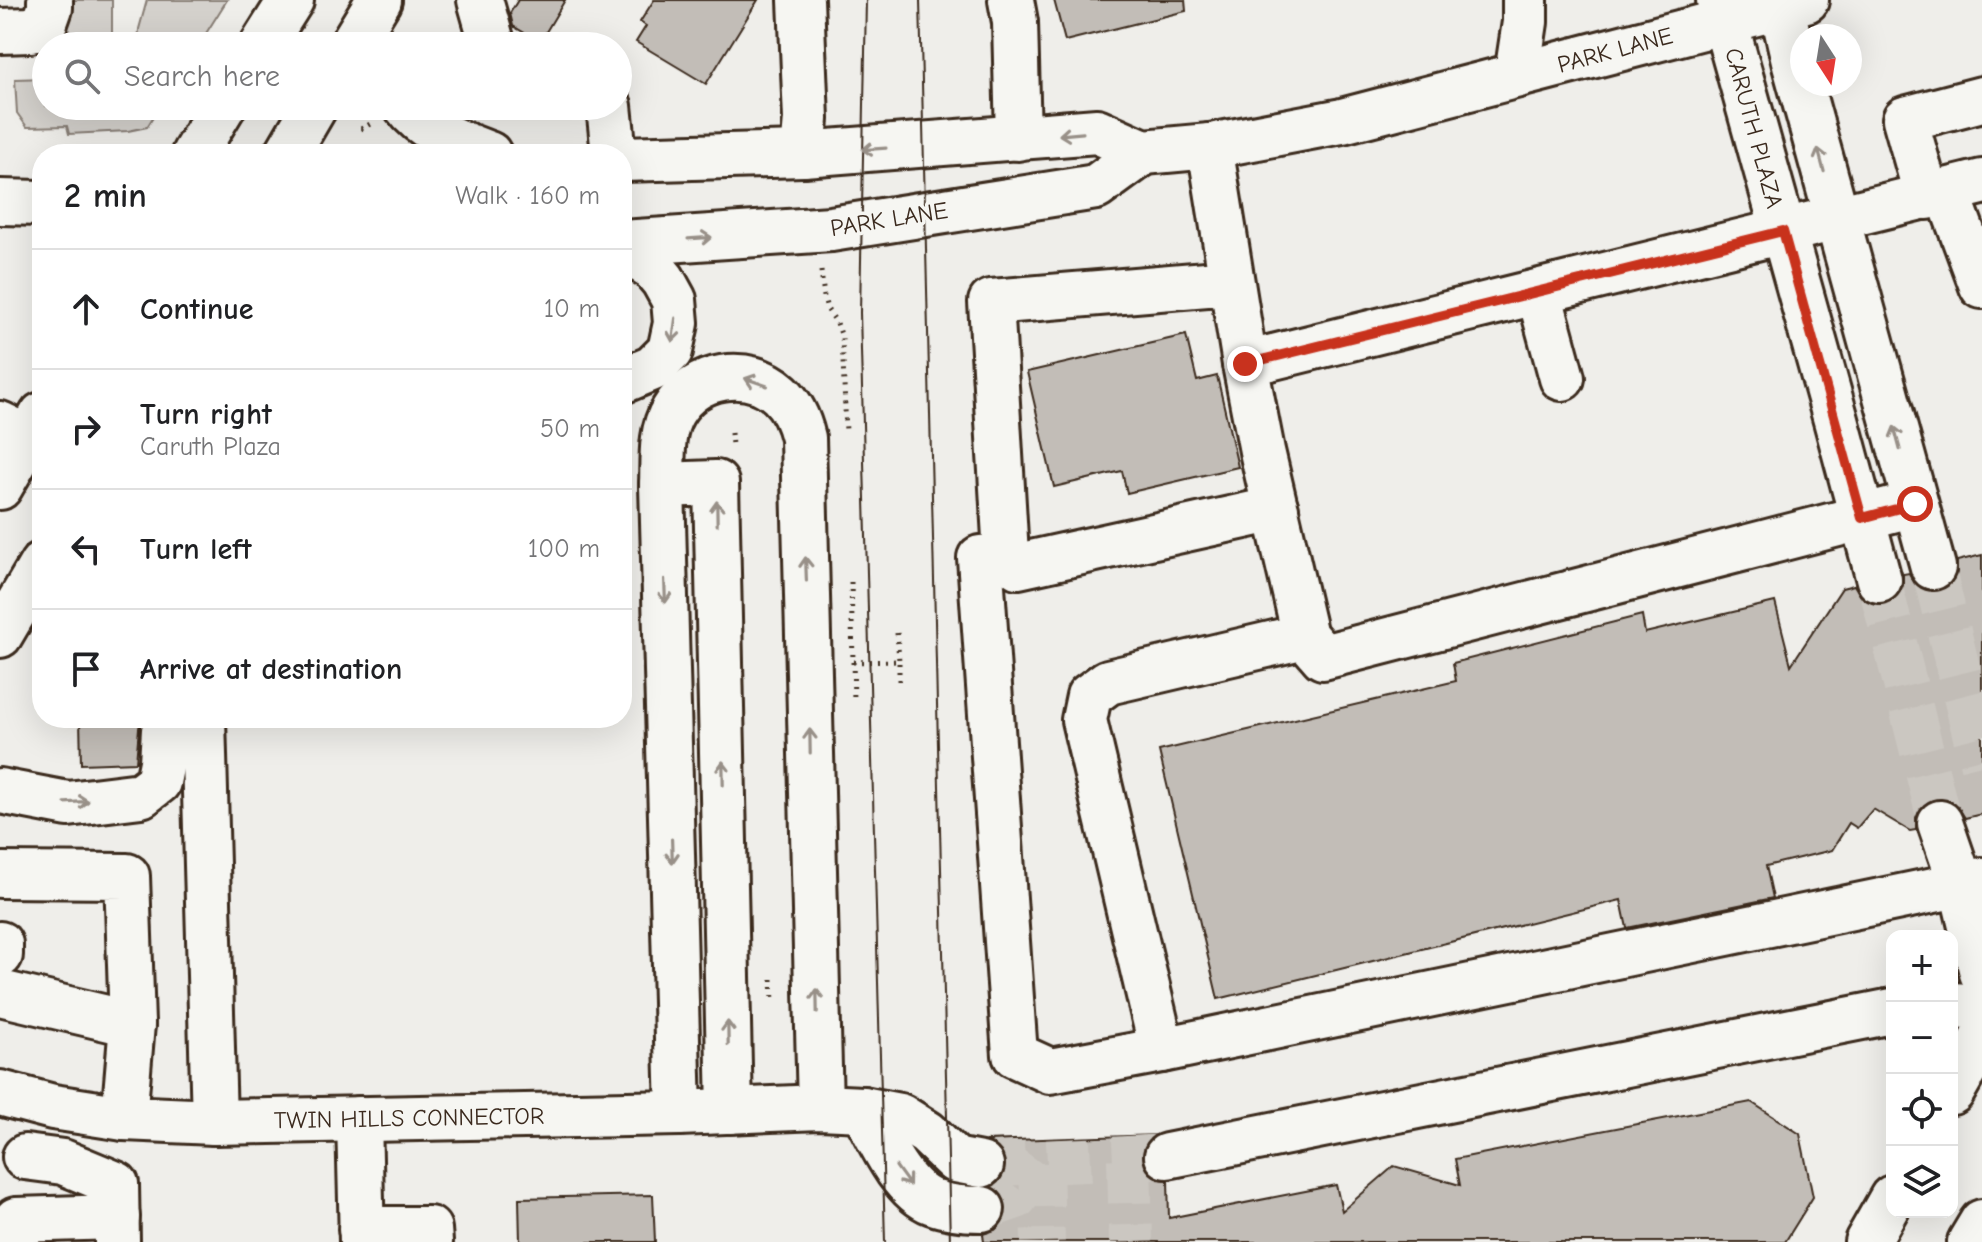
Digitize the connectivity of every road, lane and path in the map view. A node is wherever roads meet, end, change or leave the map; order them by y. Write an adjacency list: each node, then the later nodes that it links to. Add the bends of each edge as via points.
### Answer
1 (50, 0): 11 (main road, via 44,25)
2 (291, 0): 12 (main road)
3 (379, 0): 13 (main road)
4 (388, 0): 14 (main road)
5 (480, 0): 15 (main road)
6 (801, 0): 29 (main road)
7 (1011, 0): 22 (main road)
8 (1525, 0): 16 (main road, PARK LANE)
9 (1789, 2): 10 (main road, PARK LANE); 34 (main road, one-way to 9, via 1795,65)
10 (1722, 10): 16 (main road, PARK LANE); 35 (main road, CARUTH PLAZA)
11 (0, 31)
12 (271, 32)
13 (360, 32)
14 (381, 32)
15 (489, 32)
16 (1517, 75): 27 (main road, PARK LANE, via 1342,121)
17 (1982, 99): 31 (main road, via 1905,119)
18 (215, 120): 23 (main road)
19 (307, 120): 24 (main road)
20 (420, 120): 25 (main road)
21 (610, 120): 26 (main road)
22 (1018, 138): 28 (main road, PARK LANE, one-way to 22, via 1097,131); 29 (main road, PARK LANE, one-way to 29)
23 (200, 144)
24 (293, 144)
25 (462, 144)
26 (613, 144)
27 (1210, 146): 28 (main road, PARK LANE); 38 (main road)
28 (1144, 152): 36 (main road, PARK LANE, one-way to 28, via 831,229 1096,187)
29 (803, 154): 30 (main road, PARK LANE)
30 (632, 159)
31 (1952, 190): 34 (main road); 39 (main road)
32 (0, 202): 33 (main road)
33 (32, 203)
34 (1837, 218): 35 (main road); 47 (main road, one-way to 34)
35 (1783, 231): 40 (main road); 49 (main road, CARUTH PLAZA)
36 (632, 244)
37 (632, 252): 42 (main road, one-way to 42, via 663,280 674,300 676,323 670,351 653,368)
38 (1231, 282): 41 (main road); 50 (main road, via 991,302)
39 (1982, 286)
40 (1539, 293): 41 (main road); 43 (main road)
41 (1245, 364): 48 (main road)
42 (632, 377)
43 (1562, 378)
44 (24, 425): 46 (main road)
45 (662, 485): 79 (main road, one-way to 45, via 803,438 791,406 751,378 724,377 698,386 672,412); 81 (main road, one-way to 45, via 716,483); 82 (main road, one-way to 82)
46 (0, 486)
47 (1915, 504): 49 (main road); 51 (main road)
48 (1276, 509): 50 (main road, via 1018,566); 56 (main road)
49 (1862, 518): 52 (main road, CARUTH PLAZA); 56 (main road, via 1323,657)
50 (1006, 555): 75 (main road, via 980,558 1015,1055 1050,1071)
51 (1933, 567)
52 (1879, 580)
53 (32, 581): 55 (main road)
54 (897, 633): 57 (path)
55 (0, 635)
56 (1305, 636): 75 (main road, via 1108,682 1089,696 1084,720)
57 (899, 661): 58 (path); 59 (path)
58 (854, 662)
59 (899, 687)
60 (182, 728): 62 (main road, one-way to 60, via 68,804 141,795 158,782 162,762)
61 (184, 728): 85 (main road)
62 (0, 791)
63 (1940, 823): 65 (main road)
64 (0, 875): 73 (main road, via 127,876)
65 (1972, 882): 68 (main road); 75 (main road)
66 (0, 944): 67 (main road)
67 (0, 955)
68 (1982, 973)
69 (0, 993): 73 (main road)
70 (1958, 1005): 71 (main road)
71 (1982, 1007)
72 (1886, 1012): 87 (main road)
73 (132, 1024): 83 (main road)
74 (1982, 1039): 76 (main road)
75 (1162, 1050)
76 (1958, 1081)
77 (0, 1093): 78 (main road, TWIN HILLS CONNECTOR)
78 (53, 1107): 83 (main road, TWIN HILLS CONNECTOR); 86 (main road)
79 (820, 1107): 80 (main road, TWIN HILLS CONNECTOR); 81 (main road, TWIN HILLS CONNECTOR)
80 (863, 1109): 88 (main road, TWIN HILLS CONNECTOR, via 900,1116 955,1160); 89 (main road, one-way to 89, via 908,1185 930,1201)
81 (730, 1111): 82 (main road, TWIN HILLS CONNECTOR)
82 (679, 1113): 84 (main road, TWIN HILLS CONNECTOR)
83 (124, 1118): 85 (main road, TWIN HILLS CONNECTOR)
84 (359, 1119): 85 (main road, TWIN HILLS CONNECTOR); 93 (main road)
85 (214, 1122)
86 (13, 1153): 92 (main road, via 63,1162 116,1184)
87 (1167, 1156)
88 (981, 1165)
89 (982, 1209)
90 (1886, 1209): 96 (main road)
91 (1982, 1222): 97 (main road)
92 (117, 1229): 94 (main road, via 16,1220)
93 (362, 1235): 95 (main road, via 429,1229)
94 (17, 1242)
95 (430, 1242)
96 (1867, 1242)
97 (1970, 1242)

